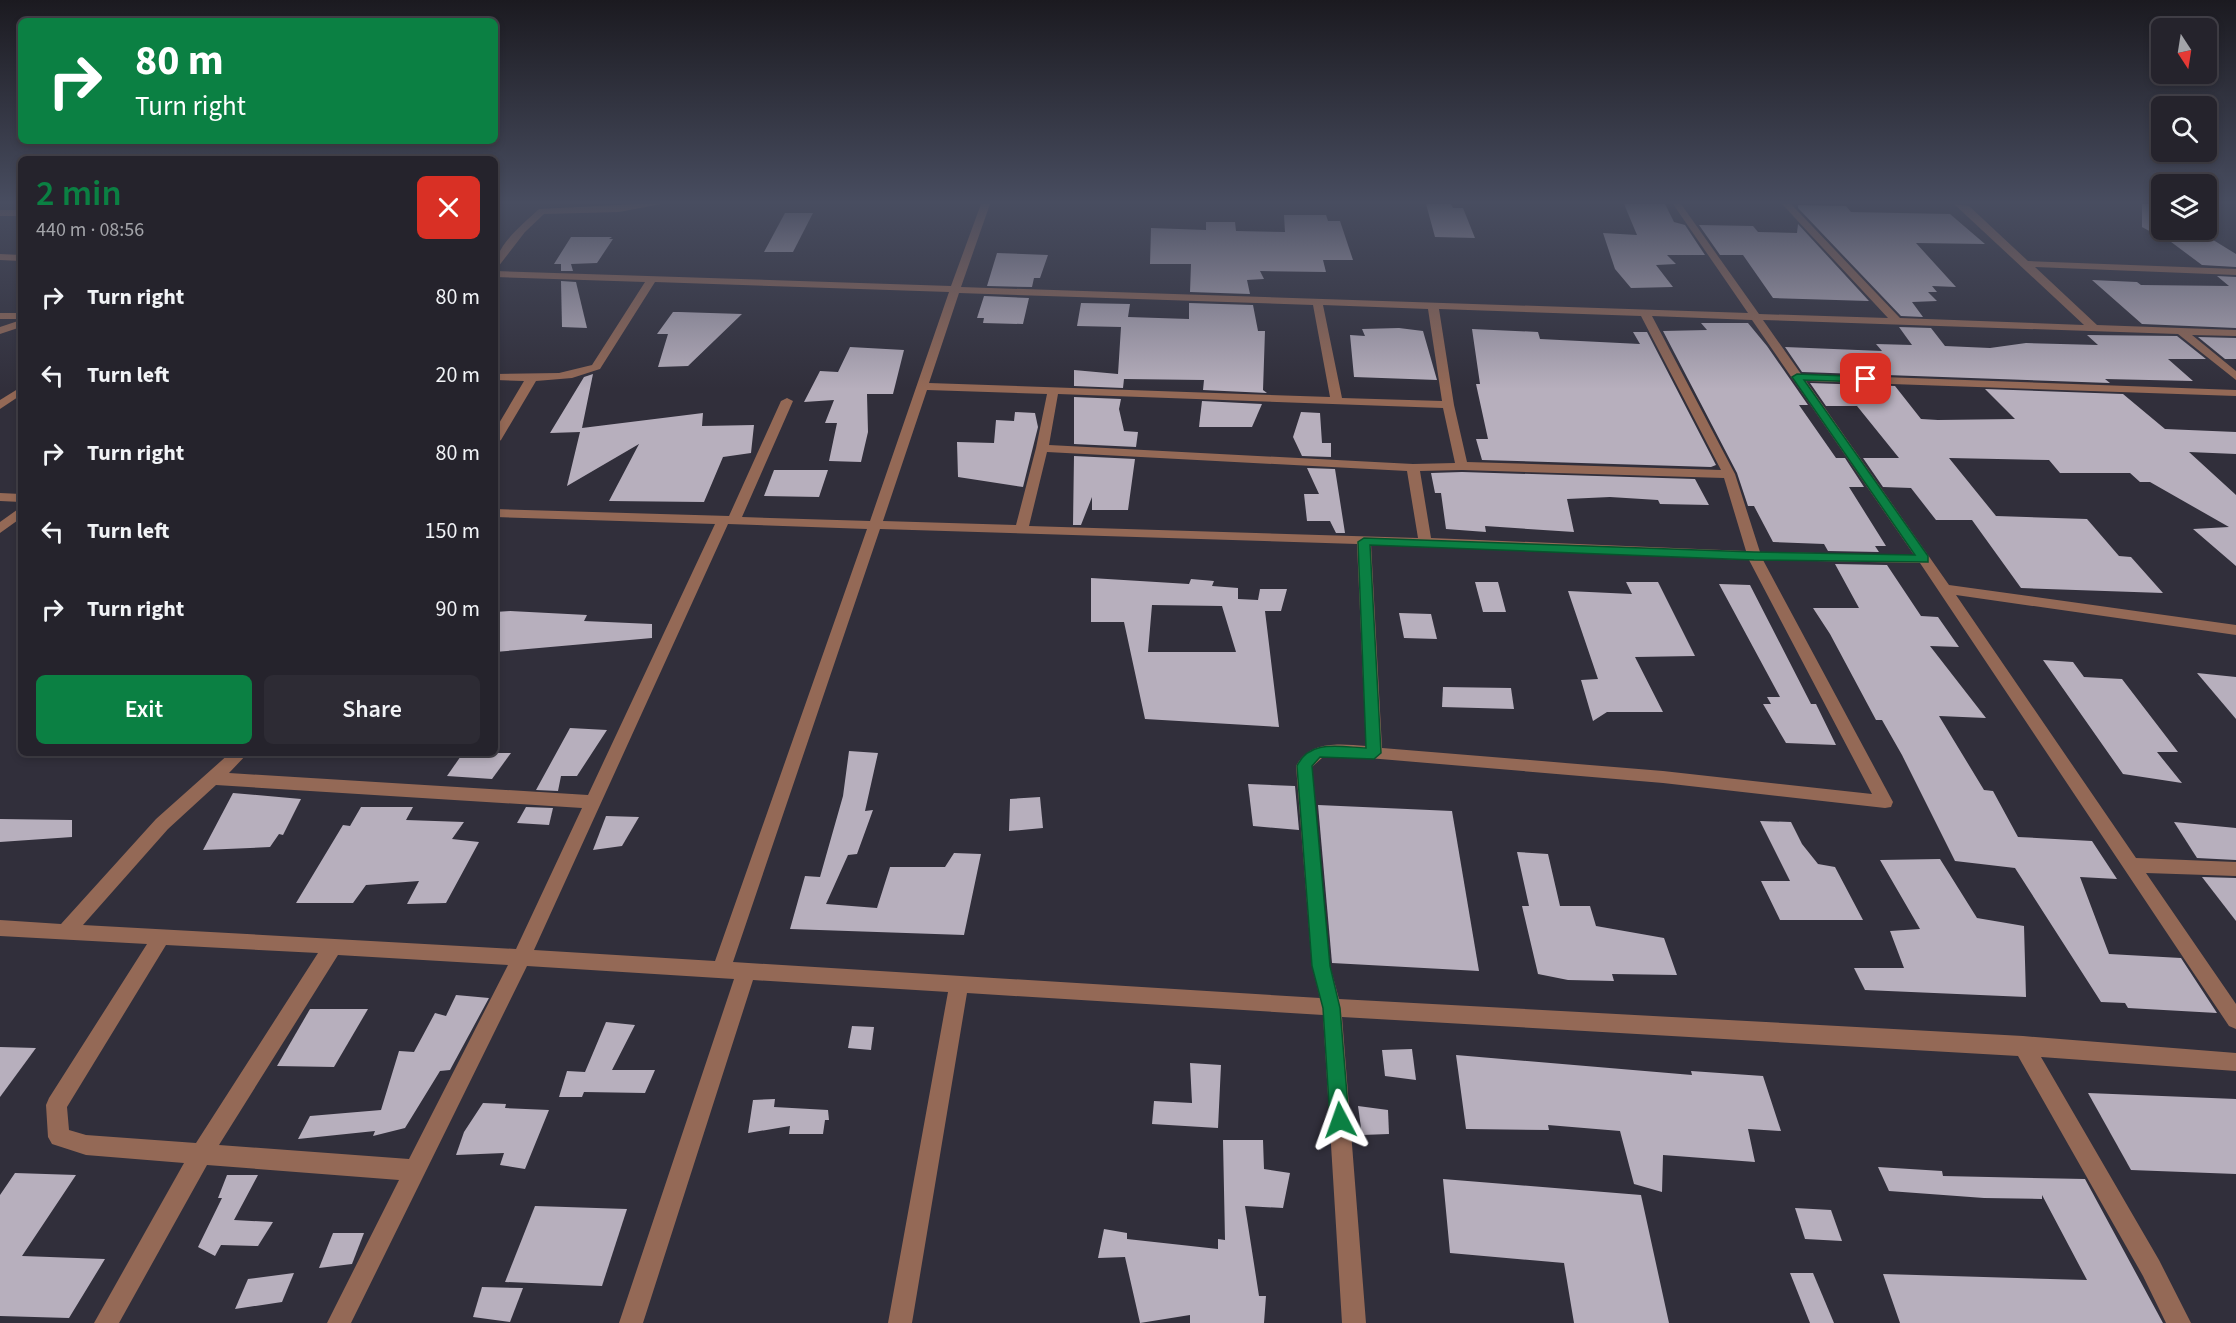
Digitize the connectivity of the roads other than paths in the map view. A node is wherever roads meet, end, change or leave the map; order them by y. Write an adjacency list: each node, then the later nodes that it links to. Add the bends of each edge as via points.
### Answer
1 (964, 266): 9 (street)
2 (1720, 266): 15 (street)
3 (1845, 266): 16 (street)
4 (2030, 266): 18 (street)
5 (2073, 266): 6 (street)
6 (2236, 272)
7 (498, 274): 8 (street)
8 (651, 280): 9 (street); 25 (street, via 596,367 575,374)
9 (956, 288): 10 (street); 26 (street)
10 (1317, 302): 11 (street); 31 (street)
11 (1433, 306): 12 (street); 33 (street)
12 (1645, 313): 15 (street); 38 (street)
13 (0, 316): 14 (street)
14 (18, 316)
15 (1755, 316): 16 (street); 23 (street)
16 (1897, 321): 18 (street)
17 (18, 324): 19 (street)
18 (2094, 328): 20 (street)
19 (0, 331)
20 (2181, 331): 21 (street); 24 (street)
21 (2236, 333)
22 (498, 377): 25 (street)
23 (1797, 377): 29 (street); 50 (street)
24 (2236, 377)
25 (532, 378): 34 (street)
26 (921, 386): 27 (street); 44 (street)
27 (1053, 391): 31 (street); 35 (street)
28 (18, 392): 32 (street)
29 (2236, 393)
30 (787, 401): 43 (street)
31 (1337, 401): 33 (street)
32 (0, 405)
33 (1448, 405): 36 (street)
34 (498, 435)
35 (1042, 448): 37 (street); 46 (street)
36 (1462, 466): 37 (street); 38 (street)
37 (1413, 468): 48 (street)
38 (1729, 474): 49 (street)
39 (0, 497): 40 (street)
40 (18, 498)
41 (498, 513): 43 (street)
42 (18, 514): 45 (street)
43 (729, 518): 44 (street); 56 (street)
44 (874, 524): 46 (street); 64 (street, via 809,725)
45 (0, 529)
46 (1021, 530): 47 (street)
47 (1364, 542): 48 (street); 53 (street)
48 (1425, 542): 49 (street)
49 (1754, 556): 50 (street); 53 (street, via 1885,802 1663,777)
50 (1924, 559): 51 (street)
51 (1945, 589): 52 (street); 57 (street)
52 (2236, 630)
53 (1374, 753): 67 (street, via 1317,752 1304,766 1321,966)
54 (236, 756): 55 (street)
55 (210, 778): 56 (street); 60 (street, via 162,824)
56 (593, 802): 63 (street)
57 (2129, 864): 58 (street); 68 (street)
58 (2236, 869)
59 (0, 928): 60 (street)
60 (66, 931): 61 (street)
61 (161, 937): 62 (street); 71 (street, via 56,1105 59,1137 86,1145)
62 (333, 945): 63 (street); 71 (street)
63 (521, 958): 64 (street); 72 (street)
64 (721, 970): 65 (street)
65 (746, 971): 66 (street); 75 (street)
66 (959, 983): 67 (street); 76 (street)
67 (1332, 1008): 69 (street); 77 (street)
68 (2236, 1020)
69 (2023, 1045): 70 (street); 78 (street)
70 (2236, 1062)
71 (200, 1155): 72 (street); 73 (street)
72 (413, 1170): 74 (street)
73 (106, 1323)
74 (339, 1323)
75 (631, 1323)
76 (900, 1323)
77 (1354, 1323)
78 (2179, 1323)

